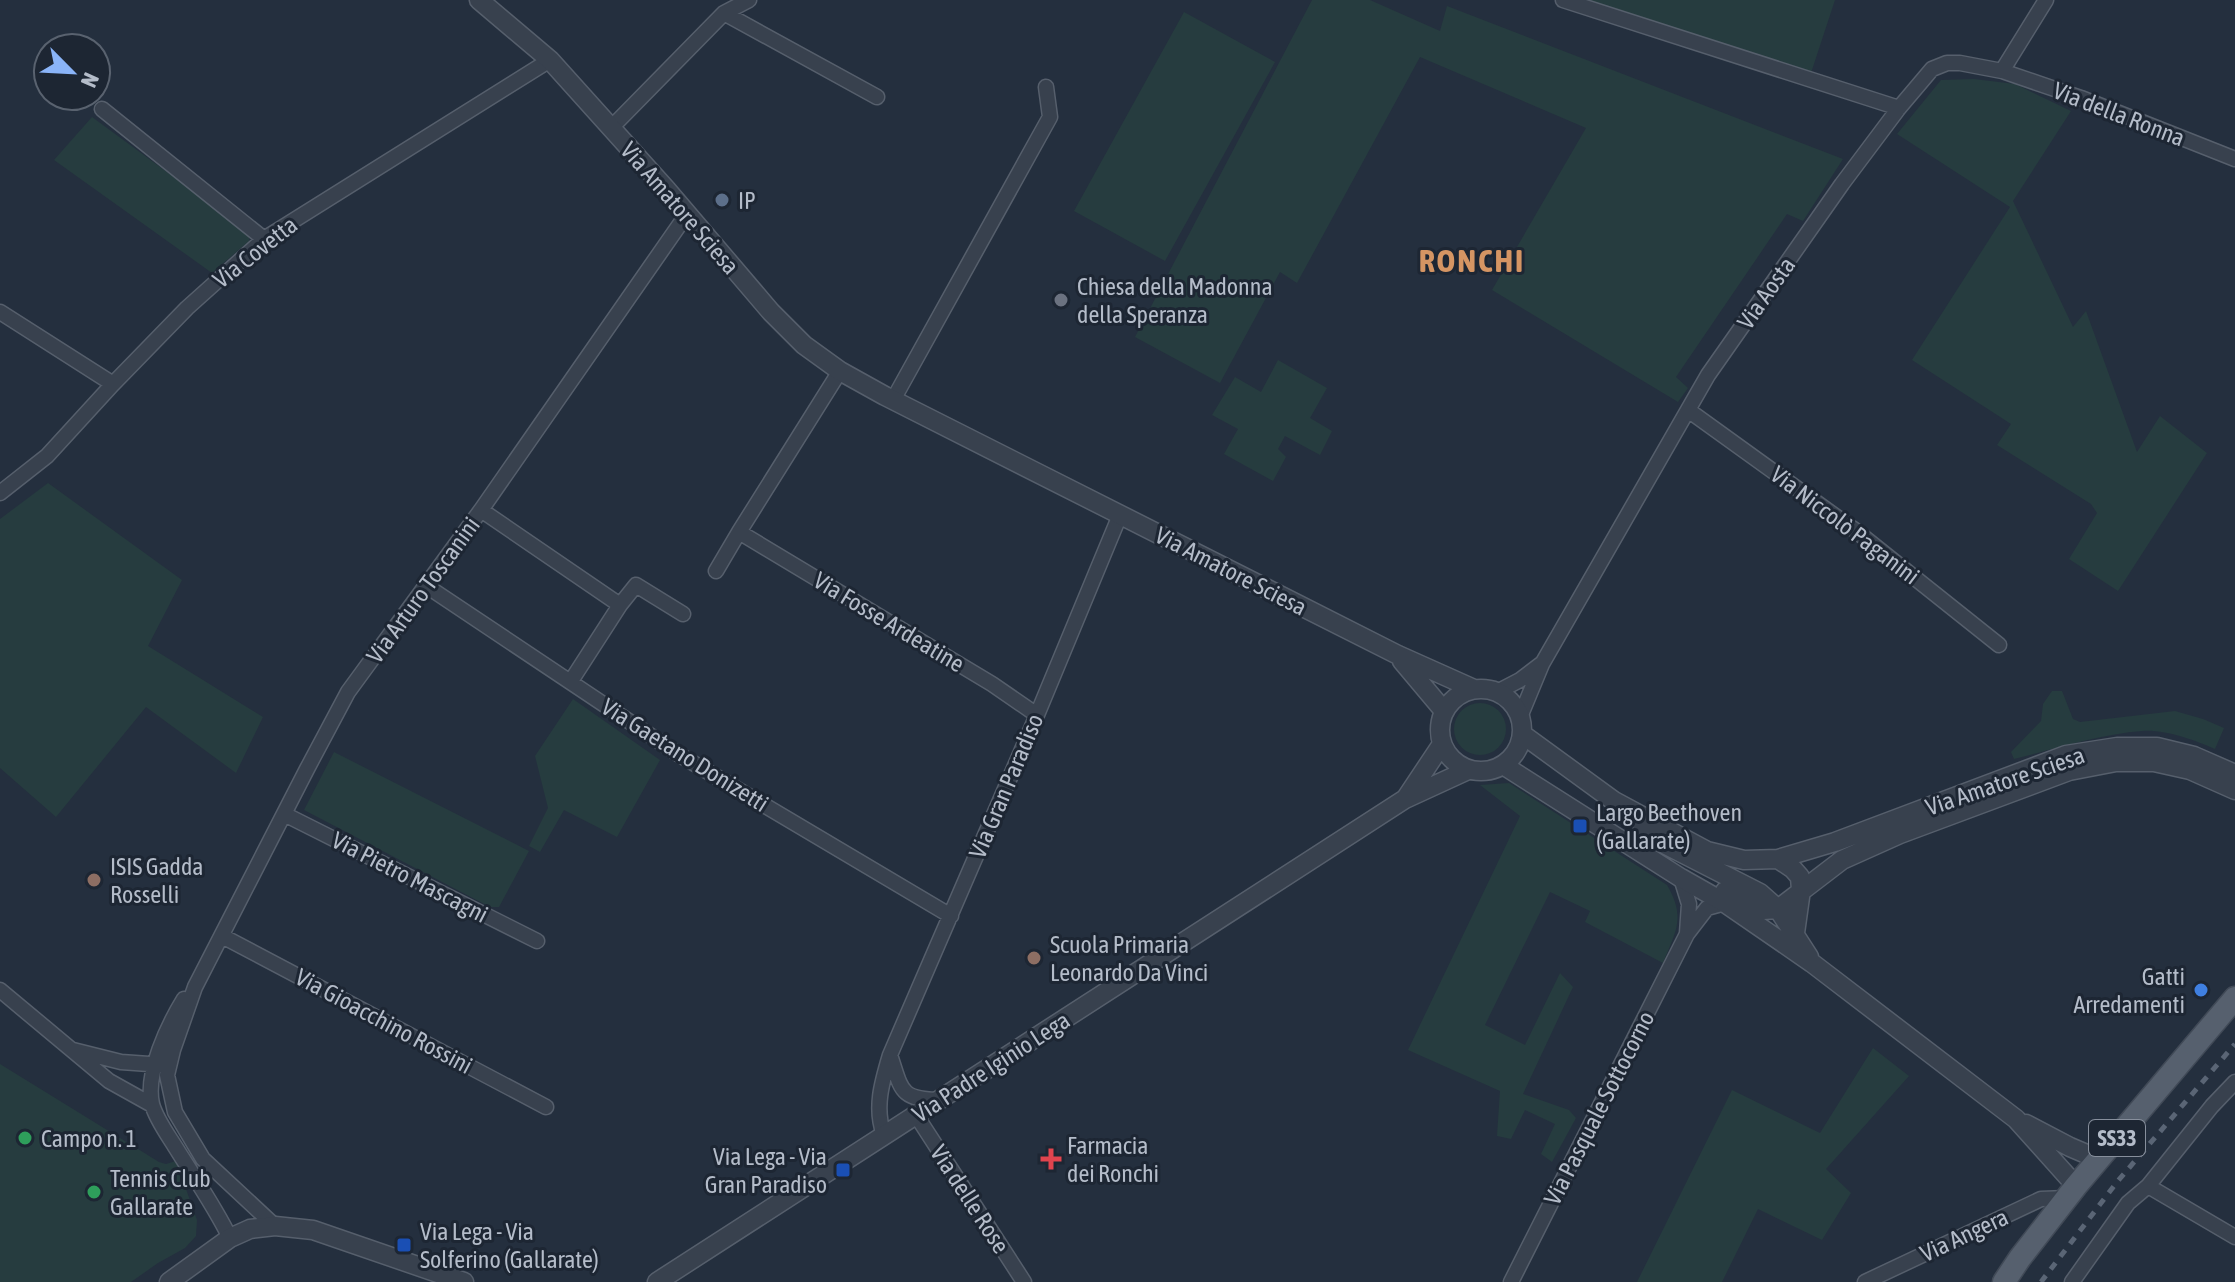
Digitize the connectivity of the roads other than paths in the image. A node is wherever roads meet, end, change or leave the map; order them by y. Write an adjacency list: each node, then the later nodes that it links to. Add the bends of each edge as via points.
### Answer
1 (479, 0): 6 (street, Via Amatore Sciesa)
2 (749, 0): 5 (street)
3 (1563, 0): 10 (street)
4 (2046, 0): 7 (street)
5 (724, 13): 9 (street); 12 (street)
6 (550, 60): 12 (street, Via Amatore Sciesa); 15 (street, Via Covetta)
7 (2002, 71): 10 (street, Via Aosta, via 1947,63 1932,69); 13 (street, Via della Ronna)
8 (1046, 87): 19 (street, via 1050,117)
9 (877, 97)
10 (1899, 108): 20 (street, Via Aosta)
11 (106, 112): 15 (street)
12 (611, 128): 14 (street, Via Amatore Sciesa)
13 (2235, 159)
14 (687, 214): 17 (street, Via Amatore Sciesa, via 771,312); 22 (street, Via Arturo Toscanini)
15 (264, 239): 18 (street, Via Covetta)
16 (0, 312): 18 (street)
17 (840, 371): 19 (street, Via Amatore Sciesa); 24 (street)
18 (113, 384): 21 (street, Via Covetta, via 47,456)
19 (893, 400): 23 (street, Via Amatore Sciesa)
20 (1688, 410): 29 (street, Via Niccolò Paganini, via 1856,531); 31 (street, Via Aosta)
21 (0, 493)
22 (481, 510): 26 (street, Via Arturo Toscanini); 27 (street)
23 (1120, 515): 30 (street, Via Amatore Sciesa); 36 (street, Via Gran Paradiso)
24 (739, 532): 25 (street); 36 (street, Via Fosse Ardeatine)
25 (716, 571)
26 (425, 585): 32 (street, Via Gaetano Donizetti); 45 (street, Via Arturo Toscanini, via 348,692)
27 (620, 605): 28 (street, via 636,585); 32 (street)
28 (683, 614)
29 (1999, 645)
30 (1398, 655): 33 (street, Via Amatore Sciesa); 35 (street, Via Amatore Sciesa)
31 (1542, 664): 34 (street, Via Aosta); 37 (street, Via Aosta)
32 (571, 681): 52 (street, Via Gaetano Donizetti, via 678,754)
33 (1474, 689): 34 (street); 35 (street)
34 (1497, 692): 37 (street, via 1513,704)
35 (1444, 711): 38 (street)
36 (1037, 715): 52 (street, Via Gran Paradiso)
37 (1521, 726): 39 (street, via 1516,752); 44 (street, Via Amatore Sciesa)
38 (1442, 744): 40 (street); 43 (street, Via Padre Iginio Lega)
39 (1503, 765): 40 (street); 46 (street, Via Amatore Sciesa)
40 (1468, 770): 43 (street, Via Padre Iginio Lega)
41 (2235, 774): 47 (street, Via Amatore Sciesa, via 2157,747 2066,755)
42 (2235, 790): 49 (street, Via Amatore Sciesa, via 2190,770 2154,762 2116,762 2069,771 1857,853)
43 (1405, 799): 66 (street, Via Padre Iginio Lega)
44 (1614, 801): 47 (street, Via Amatore Sciesa, via 1707,851 1744,860); 51 (street, Via Amatore Sciesa, via 1666,845 1760,893)
45 (284, 814): 55 (street, Via Arturo Toscanini); 56 (street, Via Pietro Mascagni)
46 (1612, 835): 48 (street, Via Amatore Sciesa); 51 (street, Via Amatore Sciesa, via 1763,910)
47 (1778, 859): 49 (street, via 1800,877)
48 (1681, 878): 50 (street, Via Amatore Sciesa); 54 (street, Via Pasquale Sottocorno, via 1689,904)
49 (1801, 890): 51 (street, Via Amatore Sciesa); 53 (street)
50 (1725, 903): 54 (street, Via Pasquale Sottocorno, via 1707,908); 57 (street, Via Amatore Sciesa)
51 (1778, 909): 53 (street, Via Amatore Sciesa)
52 (951, 916): 61 (street, Via Gran Paradiso)
53 (1795, 933): 57 (street, Via Amatore Sciesa)
54 (1687, 934): 82 (street, Via Pasquale Sottocorno)
55 (222, 936): 62 (street, Via Arturo Toscanini, via 172,1019); 68 (street, Via Gioacchino Rossini)
56 (537, 941)
57 (1812, 963): 70 (street, Via Amatore Sciesa)
58 (0, 990): 60 (street)
59 (2235, 998): 72 (main road, SS33)
60 (69, 1049): 62 (street); 65 (street)
61 (890, 1055): 66 (street, via 902,1091 917,1100); 71 (street, Via Gran Paradiso, via 878,1119)
62 (164, 1068): 63 (street); 75 (street, via 175,1112 203,1159)
63 (152, 1081): 65 (street); 67 (street)
64 (2235, 1082): 73 (street)
65 (128, 1092): 67 (street)
66 (939, 1100): 69 (street, Via Padre Iginio Lega)
67 (152, 1105): 77 (street)
68 (546, 1107)
69 (916, 1115): 71 (street, Via Padre Iginio Lega); 81 (street, Via delle Rose)
70 (2016, 1119): 72 (street, Via Amatore Sciesa); 74 (street, Via Amatore Sciesa)
71 (884, 1135): 80 (street, Via Padre Iginio Lega)
72 (2098, 1159): 74 (main road, SS33)
73 (2148, 1186): 76 (street); 85 (street, via 2128,1203)
74 (2071, 1192): 83 (street, Via Angera, via 2041,1199); 84 (main road, SS33)
75 (275, 1226): 77 (street); 79 (street, via 313,1230)
76 (2235, 1237)
77 (230, 1238): 78 (street)
78 (169, 1282)
79 (464, 1282)
80 (657, 1282)
81 (1024, 1282)
82 (1511, 1282)
83 (1865, 1282)
84 (2004, 1282)
85 (2072, 1282)

